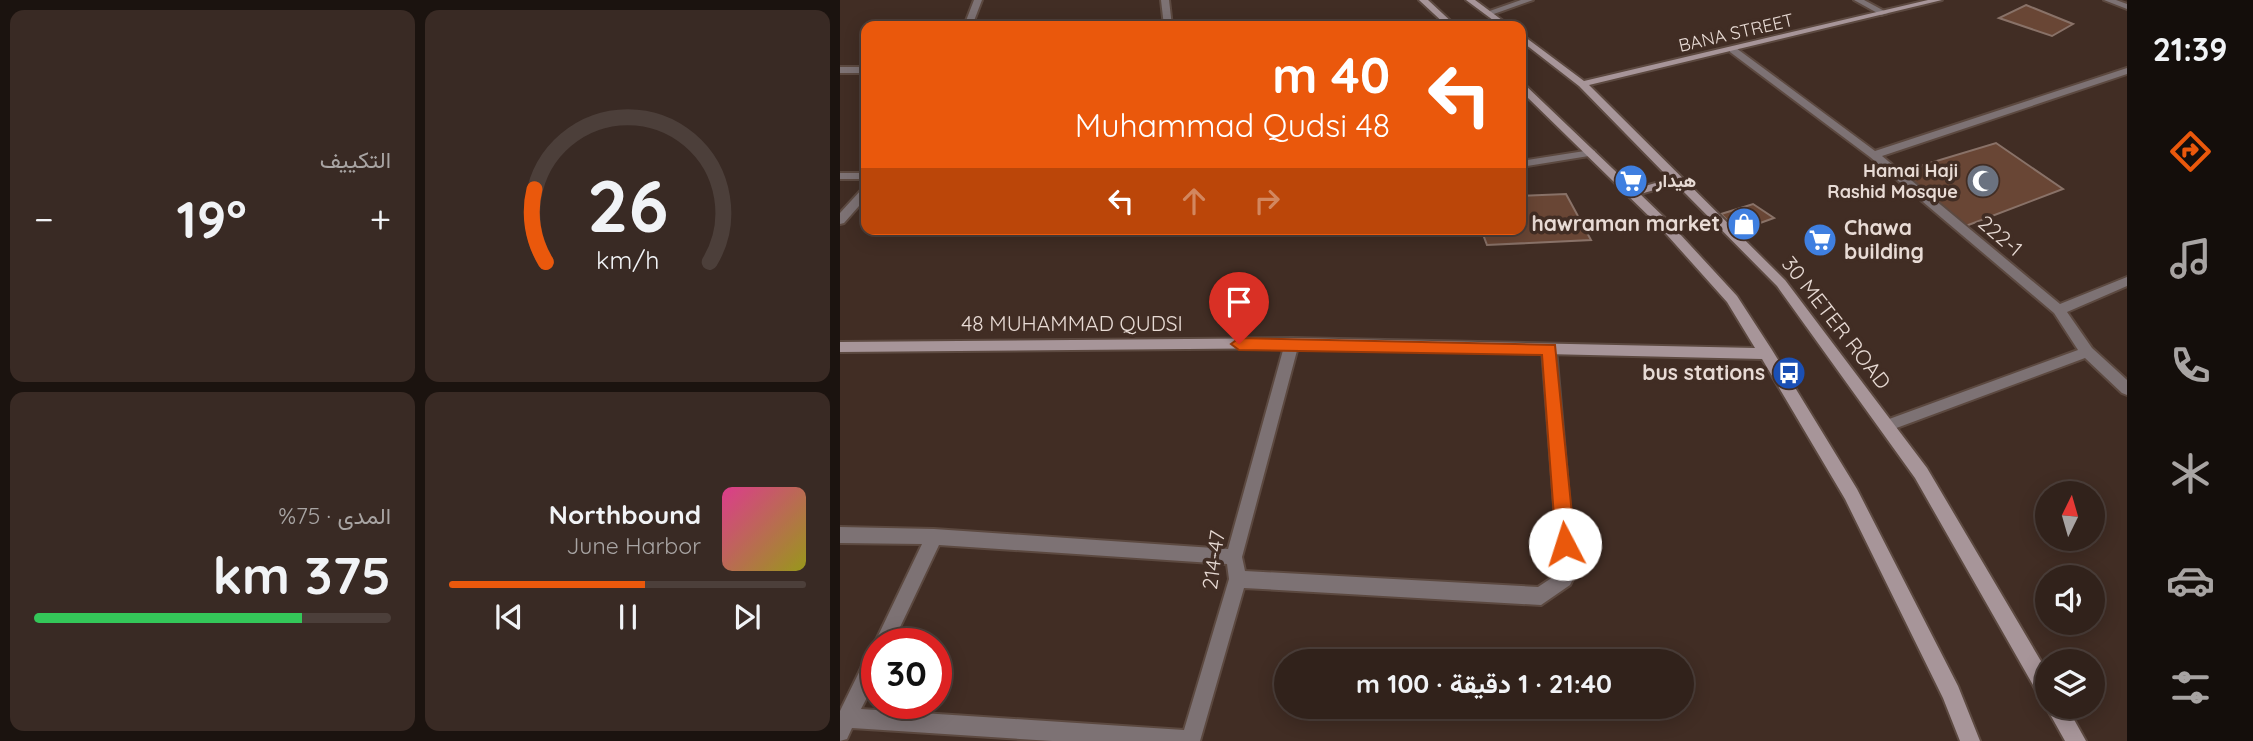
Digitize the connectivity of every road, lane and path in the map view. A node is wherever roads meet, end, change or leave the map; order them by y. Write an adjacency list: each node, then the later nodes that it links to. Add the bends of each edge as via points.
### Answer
1 (978, 0): 12 (street)
2 (1166, 0): 13 (street)
3 (1423, 0): 14 (main road)
4 (1470, 0): 10 (main road)
5 (1529, 0): 10 (street)
6 (1858, 0): 11 (street)
7 (1938, 0): 11 (main road, BANA STREET)
8 (2108, 0): 9 (street)
9 (2127, 8)
10 (1488, 13): 15 (main road)
11 (1884, 13): 17 (main road, BANA STREET)
12 (970, 21)
13 (1168, 21)
14 (1446, 21)
15 (1499, 21)
16 (1526, 41): 21 (main road, 30 METER ROAD)
17 (1733, 50): 21 (main road, BANA STREET); 24 (street, 222-1)
18 (861, 69): 19 (street)
19 (840, 70)
20 (2127, 71): 24 (street)
21 (1582, 84): 28 (main road, 30 METER ROAD)
22 (1526, 91): 23 (main road)
23 (1591, 153): 25 (street); 29 (main road)
24 (1874, 155): 33 (street, 222-1)
25 (1526, 163)
26 (840, 176): 27 (street)
27 (861, 176)
28 (1678, 180): 29 (main road); 40 (main road, 30 METER ROAD, via 1781,283)
29 (1632, 193): 38 (main road, via 1732,299)
30 (861, 197): 31 (street)
31 (840, 220)
32 (2127, 281): 33 (street)
33 (2059, 310): 37 (street, 222-1)
34 (1292, 343): 35 (main road, 48 MUHAMMAD QUDSI); 36 (main road, 48 MUHAMMAD QUDSI); 43 (street, 214-47)
35 (840, 346)
36 (1549, 349): 38 (main road, 48 MUHAMMAD QUDSI); 44 (street, via 1564,579 1541,596)
37 (2087, 352): 39 (street, 222-1); 40 (street)
38 (1767, 354): 51 (main road, via 1851,494 1951,693)
39 (2127, 389)
40 (1886, 426): 46 (main road, 30 METER ROAD, via 1921,472)
41 (840, 535): 42 (street)
42 (934, 537): 43 (street); 45 (street)
43 (1234, 557): 44 (street, 214-47)
44 (1238, 579): 50 (street, 214-47)
45 (891, 628)
46 (2035, 669)
47 (861, 690): 49 (street)
48 (2063, 719): 52 (main road)
49 (844, 725): 50 (street)
50 (1190, 740)
51 (1970, 741)
52 (2076, 741)

